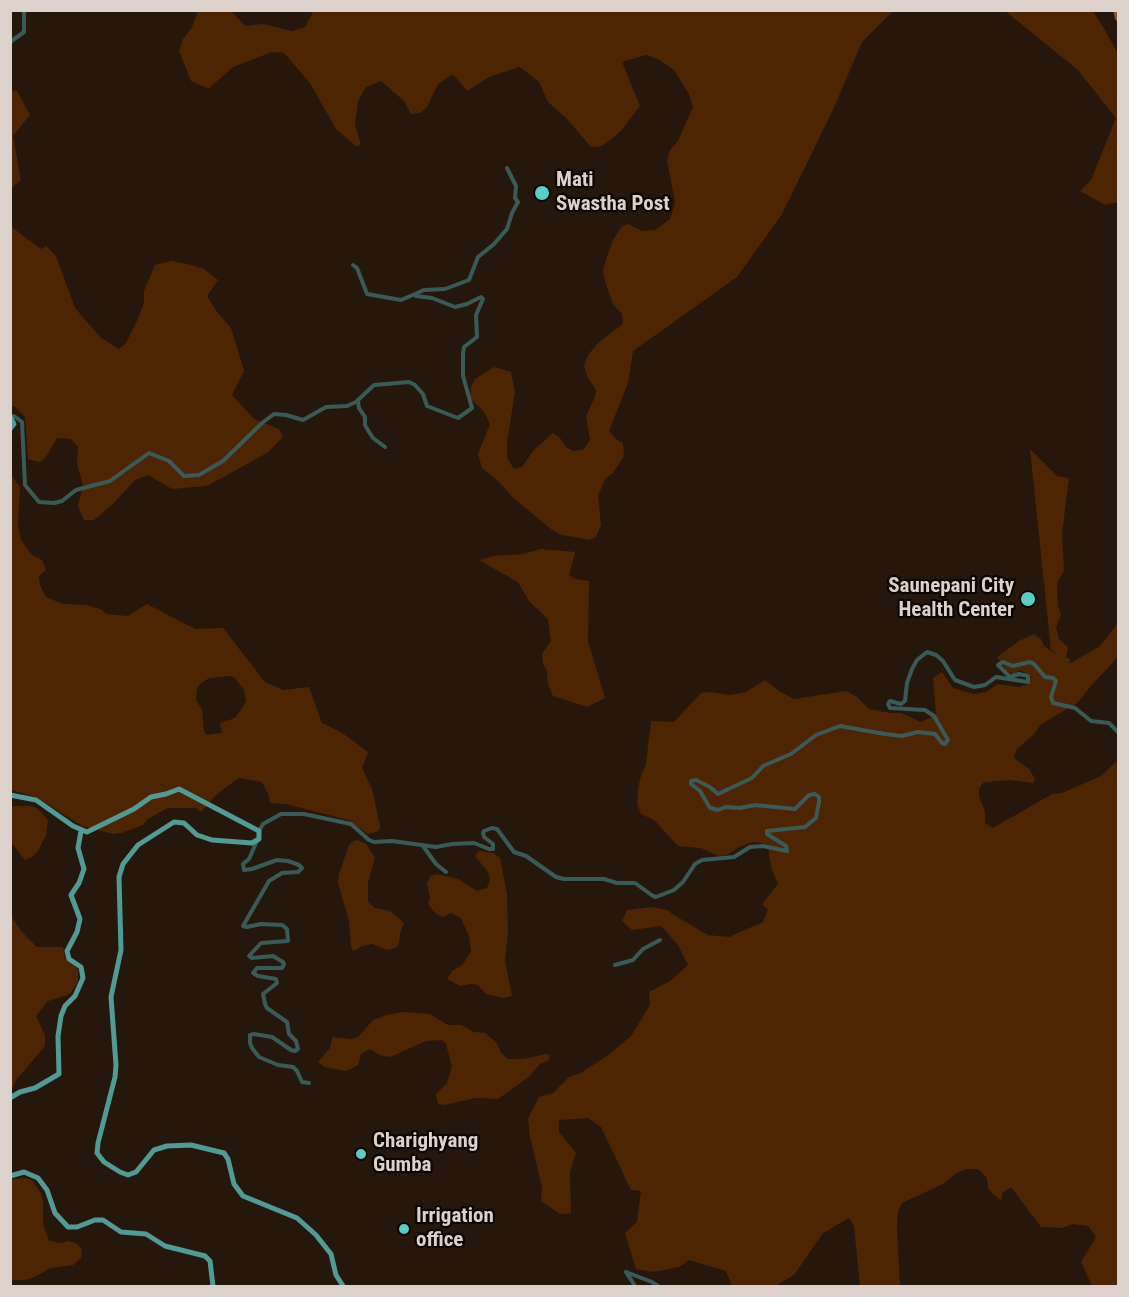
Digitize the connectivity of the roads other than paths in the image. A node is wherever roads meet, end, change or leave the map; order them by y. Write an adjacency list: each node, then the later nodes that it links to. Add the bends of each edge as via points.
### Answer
1 (24, 11): 2 (street, via 24,32)
2 (10, 42)
3 (507, 168): 5 (street, via 518,201 507,229 478,257 469,280)
4 (353, 265): 5 (street, via 367,294 401,300)
5 (415, 294): 6 (street, via 455,308 483,299 476,315 477,337 464,347 462,354 463,376 472,408 458,418 432,409 409,382 374,385)
6 (357, 400): 7 (street, via 347,406 326,407 303,420 274,414 223,461 199,475 184,477 169,461 149,453 110,481 76,490 54,503 39,502 25,485 22,422); 9 (street, via 366,428)
7 (11, 416): 8 (main road, via 14,424)
8 (10, 429)
9 (385, 447)
10 (1119, 732): 15 (street, via 1109,723 1092,720 1075,708 1053,703 1056,681 1045,677 1030,662 998,665 1010,677 1028,676 1028,682 996,677 974,687 955,680 943,661 927,652 912,669 906,701 888,704 890,708 925,710 934,716 948,740 945,744 935,734 918,732 902,736 840,726 816,735 791,754 718,794 696,780 691,781 710,808 718,810 755,805 795,809 815,794 819,797 816,818 805,827 767,831 787,851 750,847 734,857 702,860 674,891 657,897 636,883 556,877 514,852 497,829 483,833 493,849 474,843)
11 (10, 795): 12 (main road, via 36,800)
12 (81, 831): 13 (main road, via 93,830 151,797 180,789); 20 (main road, via 78,848 84,873 71,895 80,919 67,951 69,959 81,967 83,978 61,1016 59,1074)
13 (259, 831): 14 (main road); 15 (street, via 263,824 281,814 304,814 351,824 374,842)
14 (257, 841): 19 (street, via 243,864 244,870 278,860 302,868 269,881 243,926 282,925 288,929 288,941 261,943 249,956 273,956 283,962 282,968 257,969 253,973 276,979 277,983 263,994 265,1004 287,1022 298,1049 291,1050 272,1037 254,1034 250,1035 250,1043 259,1057 293,1068 302,1082); 23 (main road, via 212,840 197,835 184,823 174,822 138,845 121,868 121,950 111,997 116,1071 97,1154 101,1161 128,1175 136,1172 154,1150 167,1146 191,1145 223,1153 241,1194 297,1218 316,1234 331,1254)
15 (423, 846): 16 (street)
16 (446, 872)
17 (660, 940): 18 (street, via 633,960)
18 (615, 965)
19 (309, 1083)
20 (10, 1098)
21 (10, 1176): 22 (main road, via 24,1172 38,1178 55,1213 68,1227 103,1220 121,1233 146,1234 165,1246 205,1256 210,1262)
22 (213, 1287)
23 (343, 1287)
24 (634, 1287): 25 (street, via 626,1272)
25 (658, 1287)

